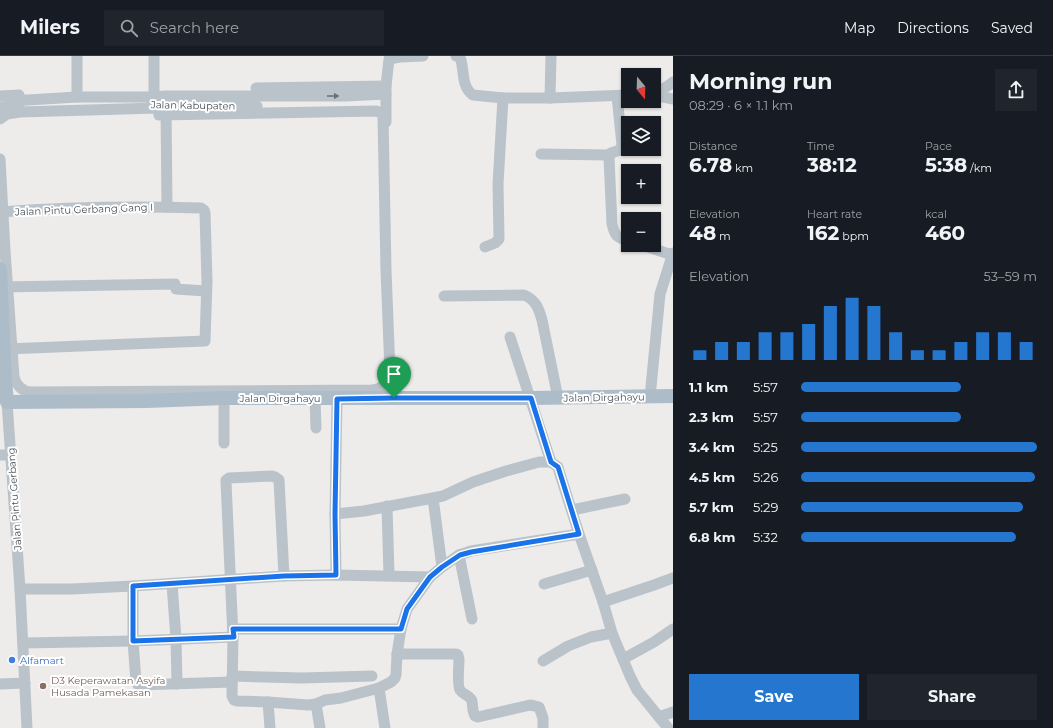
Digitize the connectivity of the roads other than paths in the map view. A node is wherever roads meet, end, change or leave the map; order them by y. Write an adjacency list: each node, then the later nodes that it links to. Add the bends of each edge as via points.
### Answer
1 (77, 56): 10 (street)
2 (154, 56): 14 (street)
3 (423, 56): 6 (street)
4 (456, 56): 15 (street, via 461,60 469,93)
5 (551, 56): 16 (street)
6 (388, 58): 8 (street)
7 (671, 84): 9 (street)
8 (386, 90): 14 (street, via 200,89); 19 (street, Jalan Kabupaten, one-way to 8, via 338,96); 20 (street)
9 (661, 90)
10 (77, 95): 11 (street); 14 (street, Jalan Kabupaten); 18 (street, Jalan Kabupaten)
11 (0, 96)
12 (621, 96): 16 (street)
13 (661, 96): 17 (street)
14 (153, 97): 19 (street, Jalan Kabupaten); 21 (street, Jalan Kabupaten, via 98,103)
15 (504, 98): 16 (street); 30 (street, via 498,184 499,239)
16 (550, 98)
17 (673, 99)
18 (0, 101)
19 (166, 105): 20 (street, Jalan Kabupaten); 23 (street, via 159,115 158,108 106,109 20,112 6,114); 27 (street); 38 (street, via 382,113 390,372 386,384 378,389 356,391 31,392 22,389 15,381)
20 (386, 106): 44 (street)
21 (0, 107)
22 (622, 108): 25 (street, via 622,145 620,150)
23 (0, 119)
24 (541, 154): 25 (street)
25 (610, 155): 29 (street, via 612,224 614,233)
26 (0, 158): 28 (street)
27 (167, 207): 28 (street, Jalan Pintu Gerbang Gang I, via 62,208); 35 (street, Jalan Pintu Gerbang Gang I, via 204,210)
28 (2, 212): 34 (street)
29 (621, 238)
30 (484, 247)
31 (661, 251): 32 (street)
32 (673, 254): 41 (street, via 660,294)
33 (0, 269): 34 (main road, Jalan Pintu Gerbang)
34 (2, 291): 35 (street, via 175,284 175,289); 38 (main road, Jalan Pintu Gerbang)
35 (206, 291): 38 (street, via 205,341)
36 (444, 296): 46 (street, via 524,295 530,298 539,308)
37 (510, 337): 45 (street)
38 (8, 349): 48 (main road, Jalan Pintu Gerbang)
39 (0, 385): 51 (street)
40 (673, 396): 41 (main road, Jalan Dirgahayu)
41 (650, 397): 46 (main road, Jalan Dirgahayu)
42 (224, 398): 43 (main road, Jalan Dirgahayu); 48 (main road, Jalan Dirgahayu); 50 (street)
43 (315, 398): 47 (main road, Jalan Dirgahayu); 49 (street)
44 (394, 398): 45 (main road, Jalan Dirgahayu); 47 (main road, Jalan Dirgahayu)
45 (531, 398): 46 (main road, Jalan Dirgahayu); 52 (street)
46 (558, 398)
47 (337, 399): 57 (street)
48 (7, 402): 51 (street, Jalan Pintu Gerbang)
49 (316, 428)
50 (224, 443)
51 (5, 455): 71 (street, Jalan Pintu Gerbang)
52 (551, 462): 53 (street, via 539,462 496,474); 56 (street, via 558,467)
53 (433, 498): 55 (street); 60 (street)
54 (625, 499): 56 (street)
55 (387, 506): 57 (street); 63 (street)
56 (572, 510): 58 (street)
57 (335, 514): 62 (street)
58 (579, 534): 59 (street); 61 (street)
59 (460, 555): 60 (street); 73 (street)
60 (442, 567): 65 (street)
61 (592, 570): 69 (street); 72 (street)
62 (336, 575): 63 (street); 64 (street)
63 (390, 575): 65 (street)
64 (284, 576): 67 (street); 67 (street, via 279,480 272,476 230,478 226,482)
65 (430, 577): 74 (street, via 407,609)
66 (673, 578): 72 (street)
67 (231, 580): 68 (street); 76 (street)
68 (172, 584): 70 (street); 78 (street)
69 (544, 584)
70 (133, 586): 71 (street); 79 (street)
71 (20, 589): 80 (street, Jalan Pintu Gerbang)
72 (603, 602): 77 (street)
73 (472, 619)
74 (401, 629): 76 (street); 81 (street)
75 (673, 629): 82 (street)
76 (233, 633): 78 (street); 85 (street)
77 (612, 633): 82 (street); 83 (street, via 591,637 568,646)
78 (176, 639): 79 (street); 88 (street)
79 (133, 641): 80 (street); 88 (street, via 138,685)
80 (22, 644): 86 (street, Jalan Pintu Gerbang)
81 (397, 654): 89 (street, via 395,678); 98 (street, via 458,655 459,688 472,701 475,716 530,705 539,707 542,712)
82 (623, 659): 93 (street, via 637,690)
83 (543, 661)
84 (372, 676): 85 (street)
85 (232, 679): 88 (street); 90 (street, via 234,700)
86 (25, 683): 87 (street); 94 (street, Jalan Pintu Gerbang)
87 (0, 684)
88 (177, 684)
89 (379, 688): 91 (street); 97 (street)
90 (268, 702): 91 (street); 95 (street)
91 (316, 704): 96 (street)
92 (673, 712): 93 (street)
93 (659, 717): 99 (street)
94 (27, 728)
95 (270, 728)
96 (320, 728)
97 (385, 728)
98 (543, 728)
99 (668, 728)

